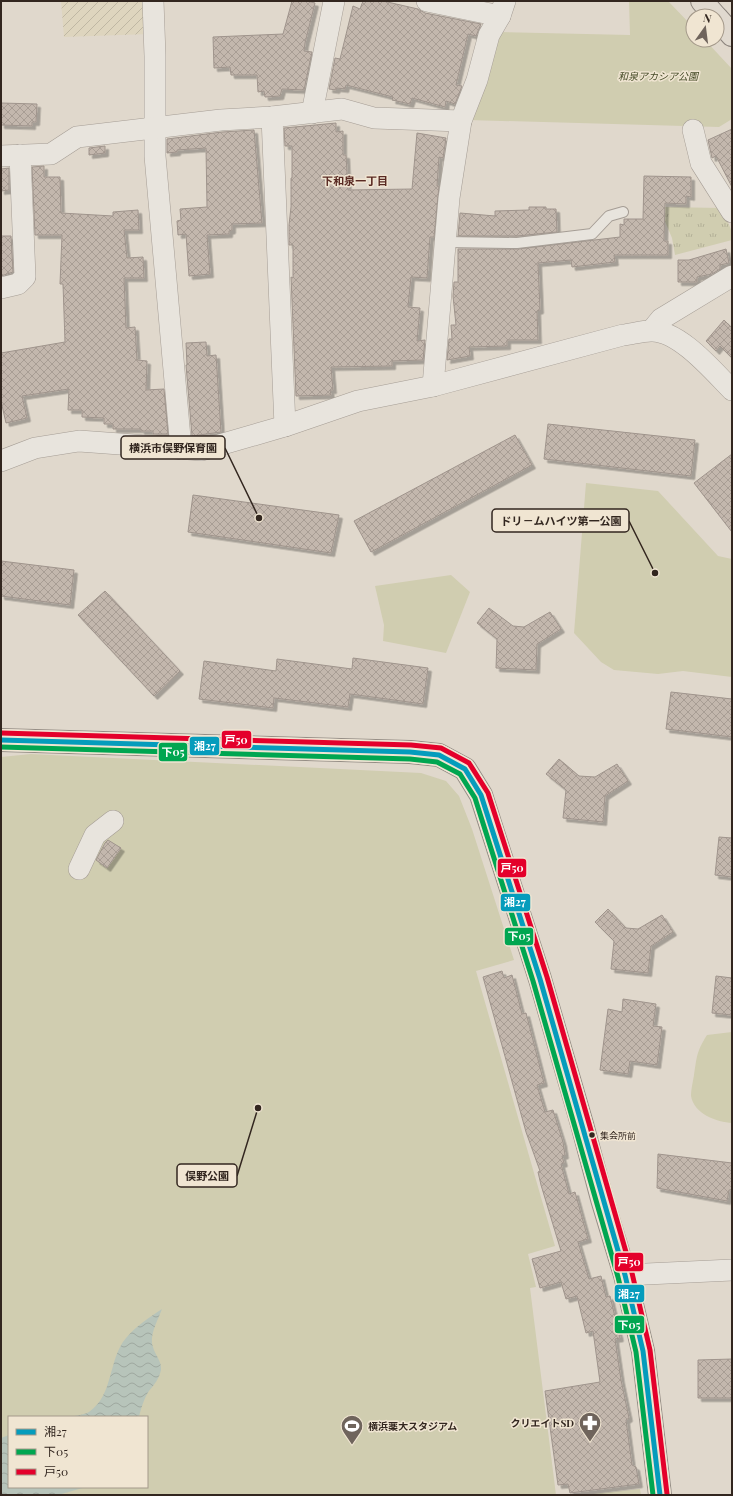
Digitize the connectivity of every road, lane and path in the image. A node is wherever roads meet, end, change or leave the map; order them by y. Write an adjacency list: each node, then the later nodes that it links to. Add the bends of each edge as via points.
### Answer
1 (153, 1): 8 (street)
2 (334, 1): 5 (street)
3 (427, 1): 4 (street)
4 (502, 9): 7 (street, via 490,35)
5 (312, 113): 6 (street); 7 (street, via 342,109 374,118)
6 (272, 117): 8 (street); 19 (street)
7 (461, 121): 13 (street, via 448,198)
8 (154, 128): 10 (street, via 77,137 51,154); 20 (street)
9 (693, 130): 12 (street, via 701,163)
10 (10, 155): 15 (street, via 25,276 18,284)
11 (623, 212): 13 (lane, via 609,216 592,234 517,243)
12 (732, 212)
13 (444, 242): 17 (street)
14 (732, 276): 16 (street, via 661,320)
15 (1, 288)
16 (652, 330): 17 (street, via 623,335); 18 (street, via 676,338)
17 (433, 386): 19 (street, via 358,401)
18 (732, 390)
19 (285, 426): 20 (street, via 202,450)
20 (181, 449): 21 (street, via 79,441 35,448)
21 (1, 462)
22 (1, 740): 26 (street, via 410,752 439,755 465,769 481,795 540,979)
23 (113, 821): 24 (street, via 95,835)
24 (79, 869)
25 (732, 1270): 26 (street)
26 (625, 1275): 27 (street, via 643,1351)
27 (660, 1495)

